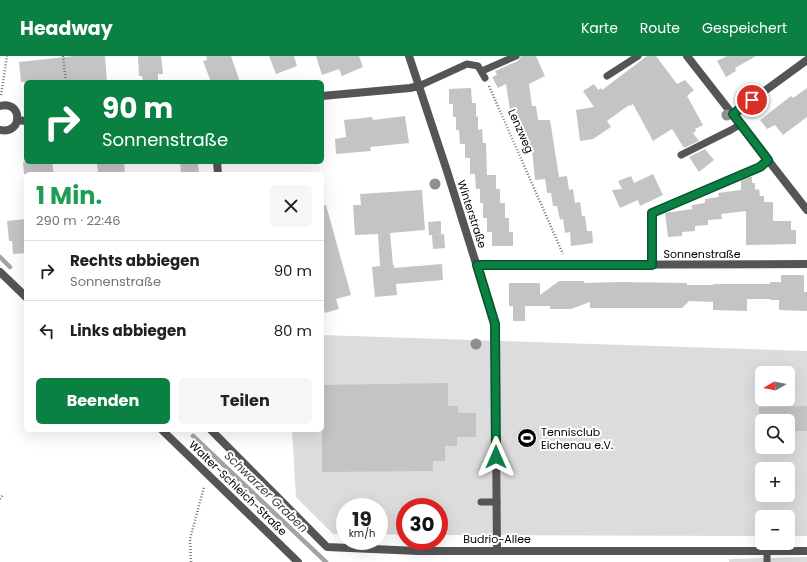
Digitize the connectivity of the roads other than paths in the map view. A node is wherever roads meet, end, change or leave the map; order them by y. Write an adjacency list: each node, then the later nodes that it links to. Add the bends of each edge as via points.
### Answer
1 (408, 56): 9 (street, Winterstraße)
2 (516, 56): 6 (lane)
3 (638, 56): 7 (lane)
4 (687, 56): 12 (street)
5 (807, 60): 12 (street)
6 (482, 71): 8 (lane); 9 (lane, via 478,66 467,64)
7 (607, 76)
8 (485, 78)
9 (419, 86): 10 (street); 21 (street, Winterstraße)
10 (324, 96)
11 (1, 102): 13 (street, via 12,107 17,113)
12 (733, 114): 15 (street)
13 (17, 120): 14 (street); 16 (street, via 12,128)
14 (24, 121)
15 (741, 124): 17 (lane); 18 (street)
16 (0, 130)
17 (681, 155)
18 (768, 160): 19 (street); 22 (lane, via 760,167 652,213)
19 (807, 210)
20 (807, 264): 22 (street, Sonnenstraße)
21 (477, 265): 22 (street, Sonnenstraße); 28 (street, Winterstraße, via 495,324)
22 (652, 265)
23 (0, 272): 24 (street)
24 (24, 295)
25 (164, 432): 32 (street, Walter-Schleich-Straße)
26 (213, 432): 29 (street, Budrio-Allee, via 327,547 418,551)
27 (481, 502): 28 (lane)
28 (497, 502): 29 (street, Winterstraße)
29 (497, 550): 30 (street, Budrio-Allee)
30 (767, 551): 31 (street, Budrio-Allee); 33 (lane)
31 (807, 551)
32 (298, 562)
33 (767, 562)

